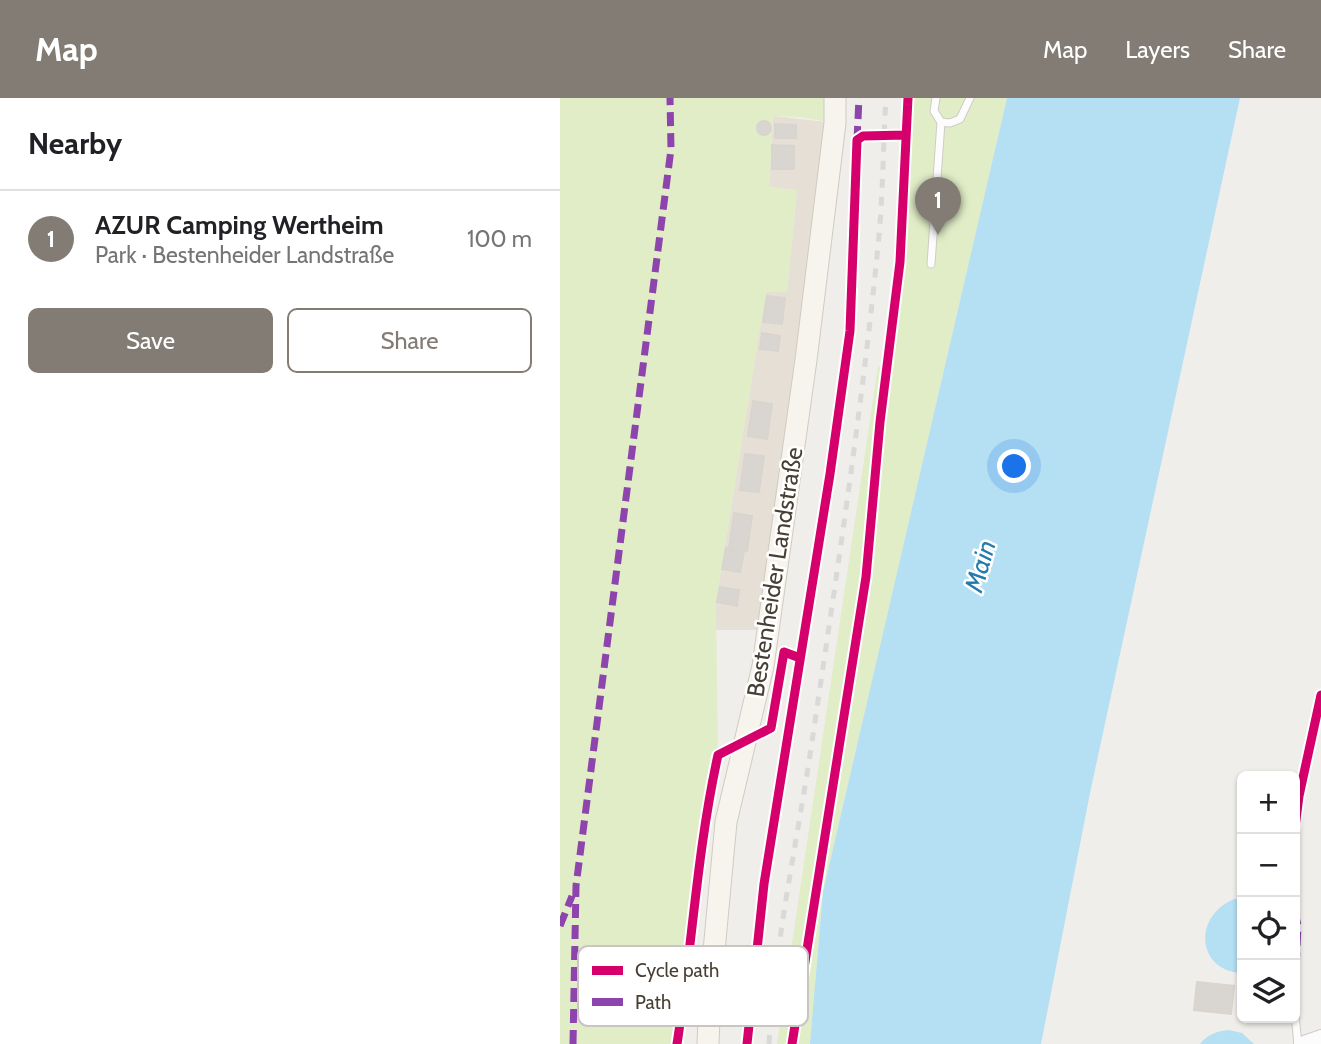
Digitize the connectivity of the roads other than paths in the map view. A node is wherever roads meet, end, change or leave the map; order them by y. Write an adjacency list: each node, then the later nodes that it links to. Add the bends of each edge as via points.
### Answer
1 (835, 98): 6 (main road, Bestenheider Landstraße, via 806,360 763,666 726,822)
2 (936, 98): 4 (lane, via 934,111)
3 (970, 98): 4 (lane, via 960,119)
4 (941, 122): 5 (lane)
5 (931, 264)
6 (714, 946)
7 (1296, 1023): 11 (lane)
8 (709, 1026): 10 (main road, Bestenheider Landstraße)
9 (1321, 1037): 11 (street)
10 (708, 1044)
11 (1299, 1044)

